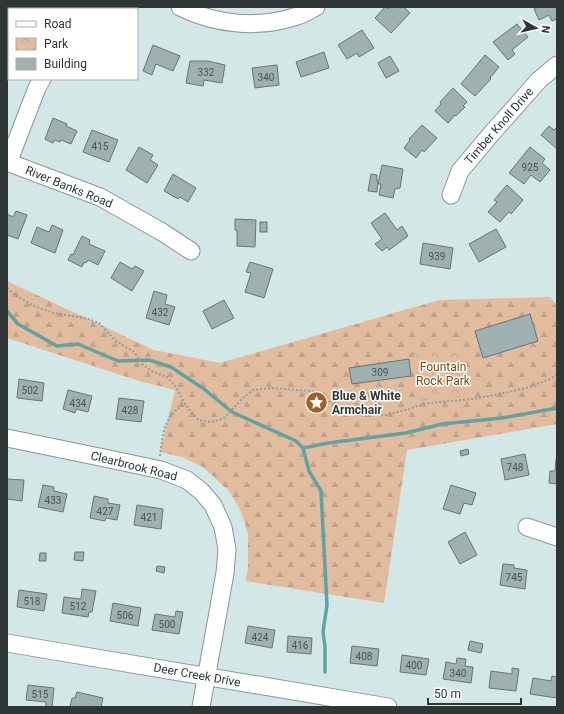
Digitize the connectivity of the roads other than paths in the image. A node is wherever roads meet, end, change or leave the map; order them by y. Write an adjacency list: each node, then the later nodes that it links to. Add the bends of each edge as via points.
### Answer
1 (180, 7): 2 (street, via 206,18 242,24 288,19)
2 (316, 7)
3 (557, 66): 6 (street, Timber Knoll Drive, via 539,80 460,171)
4 (41, 80): 5 (street)
5 (7, 162): 7 (street, River Banks Road, via 100,197)
6 (451, 195)
7 (191, 251)
8 (7, 438): 12 (street, Clearbrook Road, via 158,470 187,480 213,505 223,527 227,549)
9 (527, 526): 10 (street)
10 (557, 536)
11 (7, 643): 12 (street, Deer Creek Drive)
12 (206, 677): 13 (street, Clearbrook Road); 14 (street, Deer Creek Drive)
13 (201, 707)
14 (388, 707)

